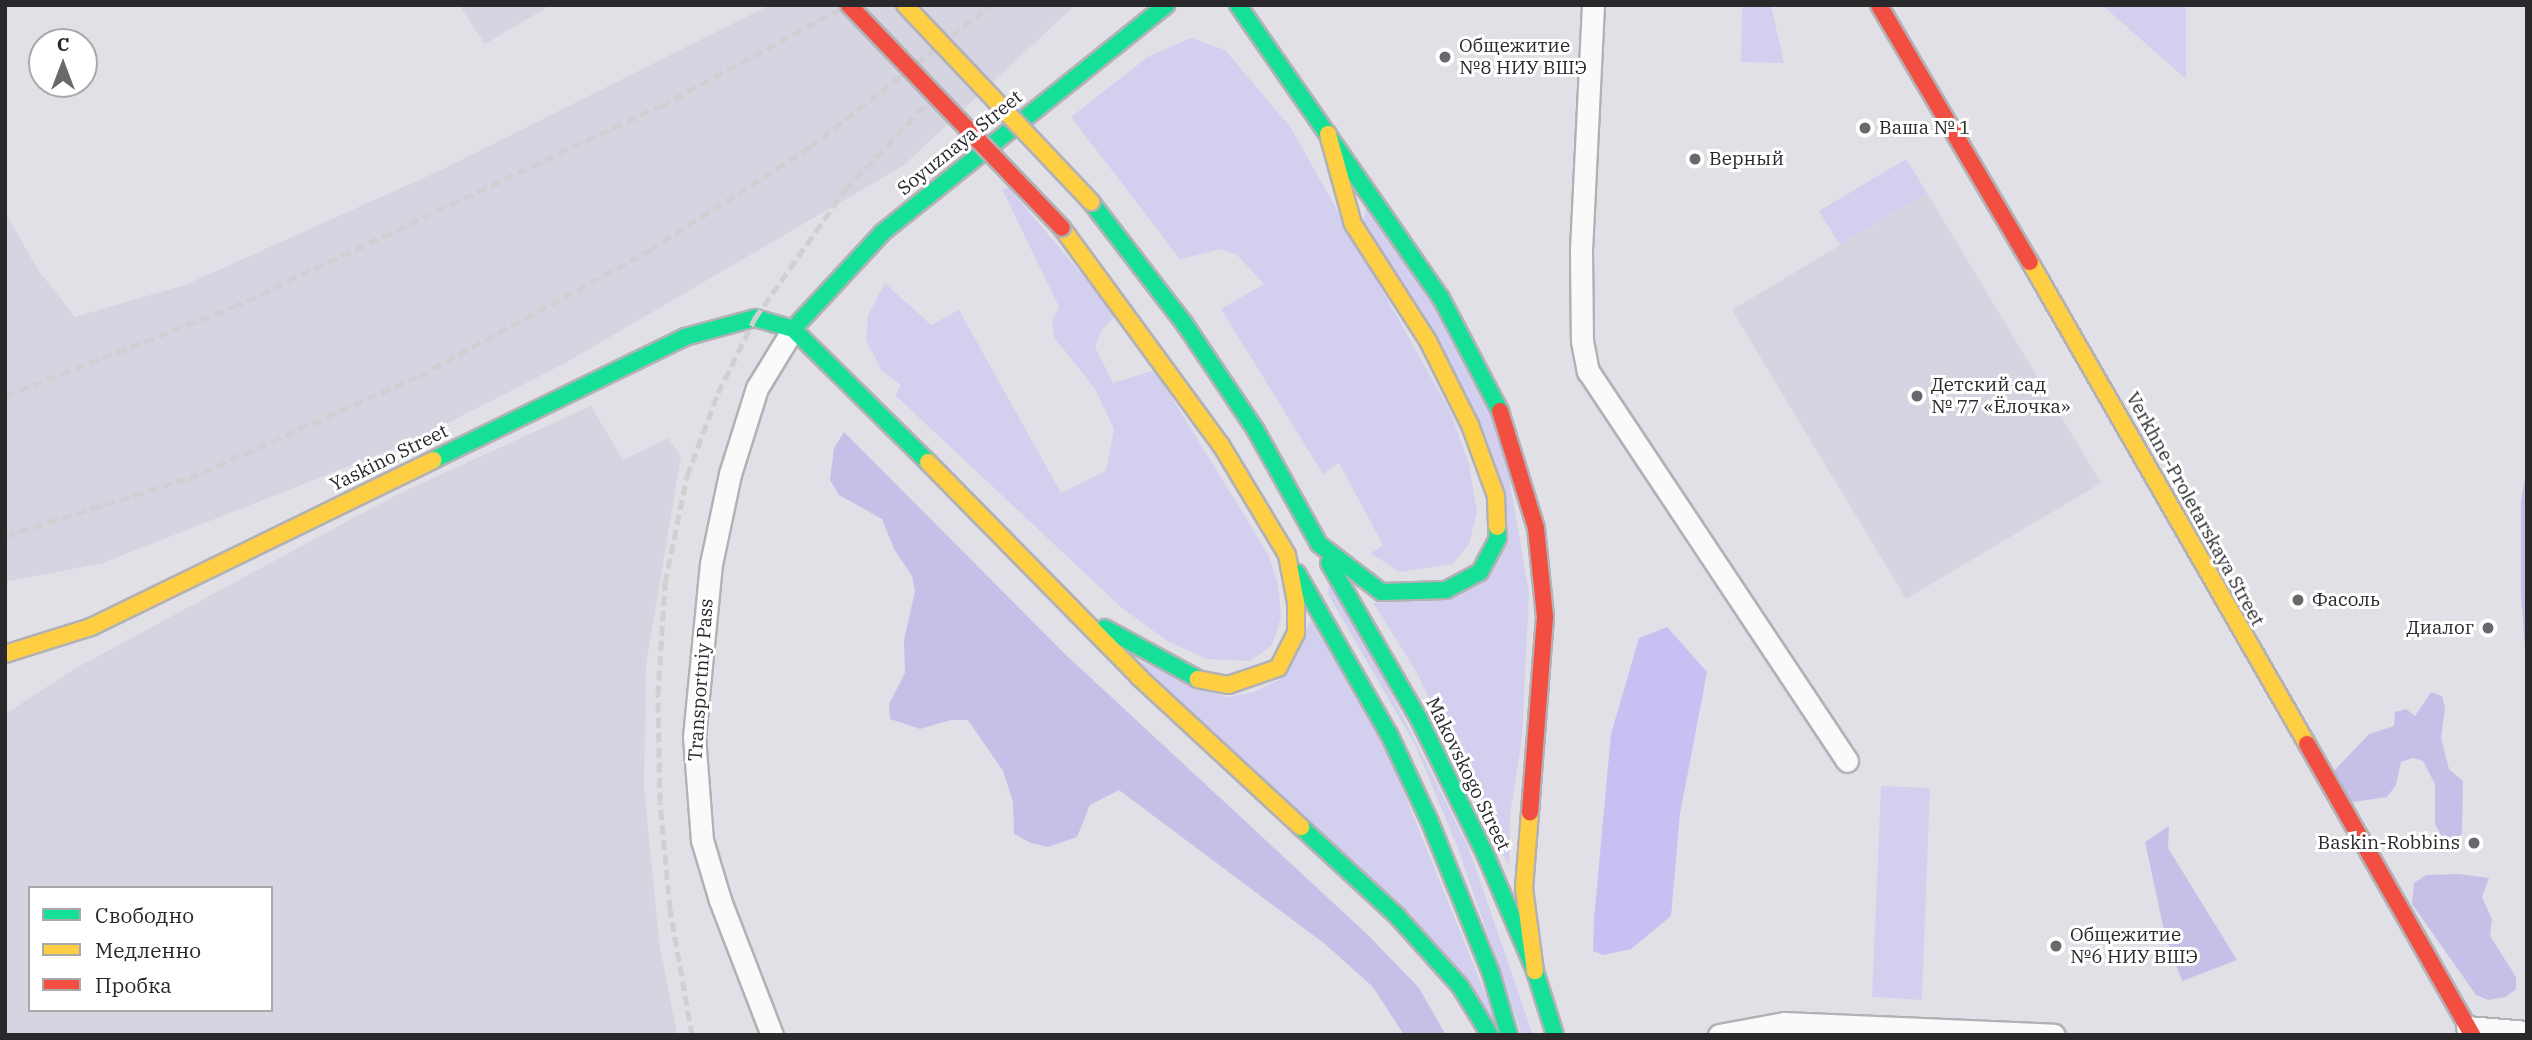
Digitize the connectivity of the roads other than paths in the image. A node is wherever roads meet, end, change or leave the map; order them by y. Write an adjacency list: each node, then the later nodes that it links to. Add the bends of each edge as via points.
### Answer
1 (849, 5): 10 (street, bridge, via 1062,228 1221,445)
2 (905, 5): 9 (street, Makovskogo Street, bridge, via 1091,202 1184,323 1255,429)
3 (1166, 5): 8 (street, Soyuznaya Street, via 883,232)
4 (1238, 5): 7 (street)
5 (1593, 5): 13 (street, via 1581,250 1582,341 1588,371)
6 (1879, 5): 15 (street, Verkhne-Proletarskaya Street, via 2120,415)
7 (1328, 134): 9 (street, via 1353,224 1428,341 1470,425 1496,496 1499,520 1498,538 1479,572 1463,583 1427,593 1381,592); 14 (street, via 1441,298 1492,390 1536,528 1545,617 1544,679 1524,888)
8 (793, 329): 11 (street); 12 (street, Yaskino Street, via 755,318 685,337 91,627); 17 (street, Transportniy Pass, via 757,388 730,474 711,564 694,737 702,841)
9 (1319, 544): 14 (street, Makovskogo Street, via 1418,717 1486,856)
10 (1287, 555): 11 (street, via 1296,602 1296,633 1278,668 1253,680 1228,685 1204,682); 19 (street, via 1389,734 1430,822 1492,973)
11 (1077, 613): 18 (street, via 1139,677 1397,916 1460,986)
12 (5, 654)
13 (1847, 761)
14 (1535, 971): 20 (street, Makovskogo Street)
15 (2469, 1031): 16 (street)
16 (2527, 1032)
17 (772, 1035)
18 (1490, 1035)
19 (1509, 1035)
20 (1555, 1035)
21 (1719, 1035): 22 (street, via 1784,1023)
22 (2054, 1035)

